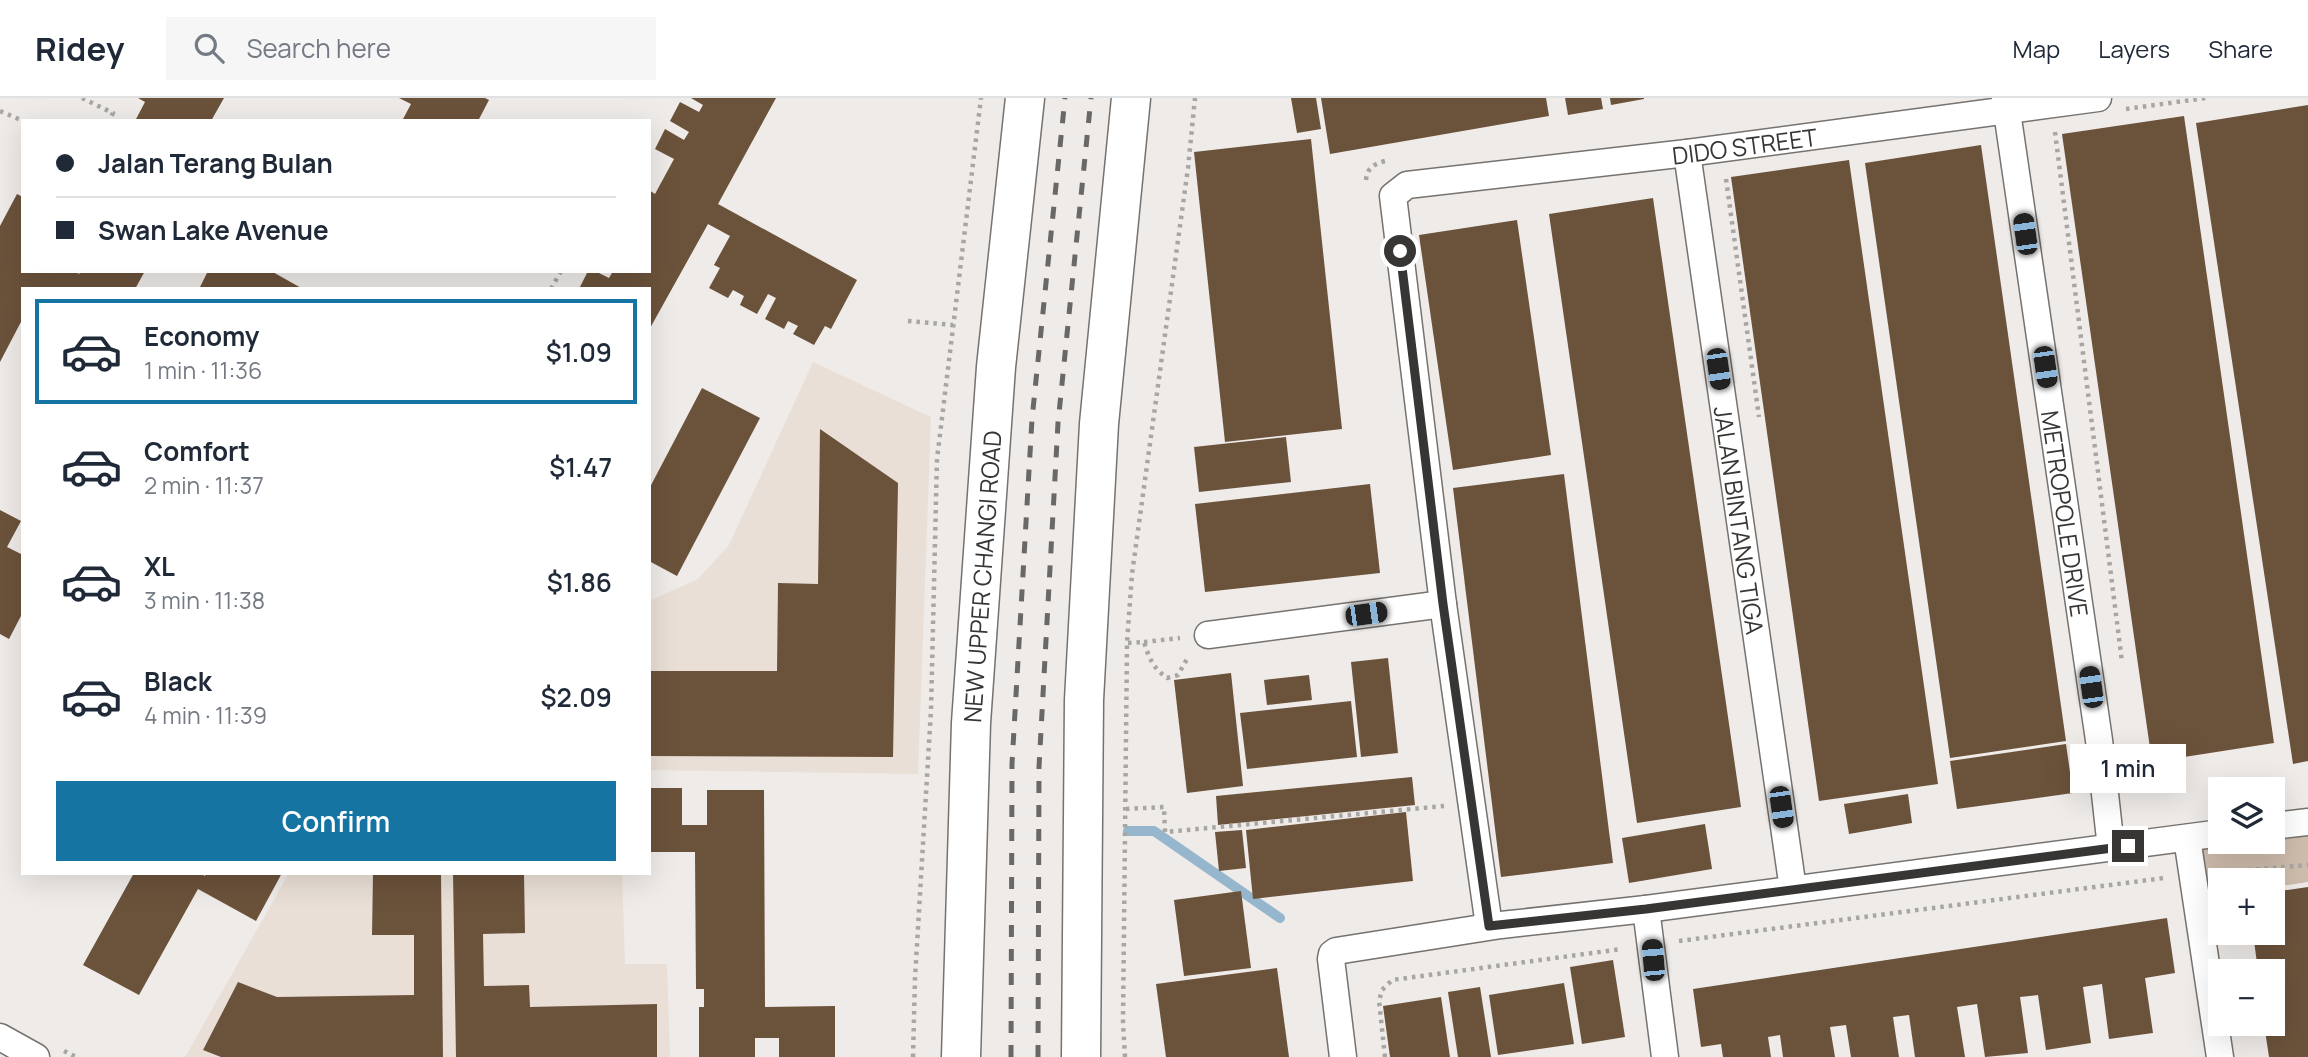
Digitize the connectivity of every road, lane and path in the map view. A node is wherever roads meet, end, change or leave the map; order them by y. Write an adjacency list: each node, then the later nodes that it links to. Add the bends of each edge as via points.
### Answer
1 (82, 98): 10 (path, via 113,113)
2 (981, 98): 16 (path)
3 (1025, 98): 39 (main road, NEW UPPER CHANGI ROAD, via 996,368 971,723)
4 (1131, 98): 40 (main road, via 1099,424 1084,687)
5 (1195, 98): 20 (path, via 1132,574)
6 (2206, 98): 7 (path)
7 (2107, 104): 9 (street, DIDO STREET)
8 (0, 111): 11 (path)
9 (2007, 112): 12 (street, DIDO STREET); 21 (path, via 2053,120); 28 (street, METROPOLE DRIVE)
10 (110, 119)
11 (21, 120)
12 (1687, 153): 17 (street, DIDO STREET, via 1407,186 1393,196); 32 (street, JALAN BINTANG TIGA)
13 (1390, 160): 14 (path, via 1373,165)
14 (1365, 184)
15 (908, 321): 16 (path)
16 (953, 325): 38 (path, via 937,459 931,710)
17 (1443, 604): 18 (street); 34 (street)
18 (1194, 640): 19 (path); 19 (path, via 1178,675 1167,678 1151,663)
19 (1144, 642): 20 (path)
20 (1127, 643): 23 (path)
21 (2122, 666)
22 (1448, 806): 23 (path, via 1165,832 1164,807)
23 (1126, 809): 41 (path)
24 (2308, 822): 25 (street)
25 (2285, 825)
26 (2208, 836): 27 (street)
27 (2187, 838): 28 (street); 45 (street)
28 (2111, 848): 32 (street)
29 (2308, 865): 30 (path)
30 (2272, 868)
31 (2174, 877): 35 (path)
32 (1793, 889): 33 (street)
33 (1646, 909): 34 (street); 35 (street)
34 (1489, 926): 42 (street, via 1332,954)
35 (1652, 945): 43 (path, via 1392,980 1379,1001); 44 (street)
36 (0, 1037): 37 (street)
37 (36, 1057)
38 (913, 1057)
39 (961, 1057)
40 (1081, 1057)
41 (1125, 1057)
42 (1343, 1057)
43 (1385, 1057)
44 (1665, 1057)
45 (2220, 1057)

